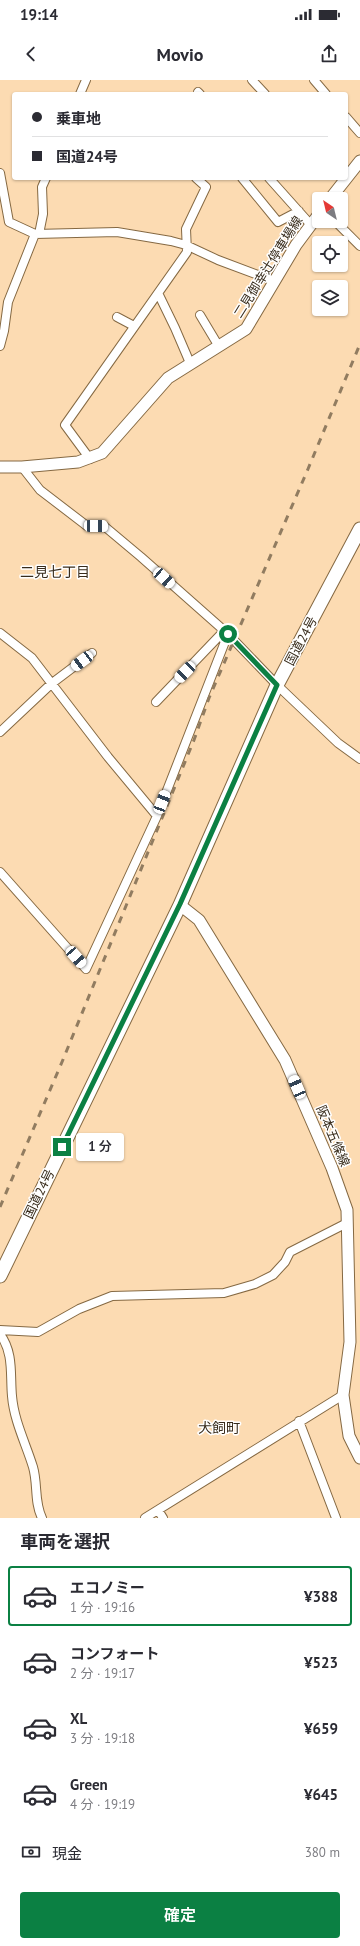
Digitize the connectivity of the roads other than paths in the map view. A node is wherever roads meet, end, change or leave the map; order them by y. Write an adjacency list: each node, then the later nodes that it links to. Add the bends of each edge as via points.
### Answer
1 (86, 80): 4 (street)
2 (252, 80): 5 (street)
3 (314, 80): 6 (street)
4 (81, 92)
5 (263, 92)
6 (324, 92)
7 (348, 119): 8 (street)
8 (360, 133)
9 (360, 160): 11 (main road)
10 (0, 173): 18 (street)
11 (348, 173)
12 (45, 180): 23 (street, via 42,187 43,214)
13 (198, 180): 24 (street, via 206,186 186,229)
14 (244, 180): 19 (street, via 278,222)
15 (271, 180): 19 (street)
16 (341, 180): 17 (main road)
17 (334, 192)
18 (7, 212): 20 (street); 23 (street, via 9,222)
19 (299, 212): 21 (street)
20 (0, 220)
21 (311, 225): 26 (main road, 二見御幸辻停車場線)
22 (342, 228): 25 (street)
23 (37, 234): 24 (street, via 117,232); 32 (street, via 8,302)
24 (186, 245): 26 (street); 27 (street, via 187,252)
25 (360, 246)
26 (274, 281): 31 (main road, 二見御幸辻停車場線, via 246,329)
27 (158, 293): 30 (street); 33 (street)
28 (200, 315): 31 (street)
29 (117, 317): 30 (street)
30 (134, 326): 34 (street, via 66,425)
31 (218, 345): 33 (main road, 二見御幸辻停車場線)
32 (0, 346)
33 (190, 364): 34 (main road, 二見御幸辻停車場線, via 168,378 109,446 102,453)
34 (90, 458): 36 (main road, 二見御幸辻停車場線, via 78,462)
35 (0, 467): 36 (main road, 二見御幸辻停車場線)
36 (22, 467): 39 (street, via 40,490 87,526 104,526)
37 (360, 529): 42 (highway, 国道24号)
38 (0, 633): 41 (street, via 32,658)
39 (226, 633): 42 (street); 43 (street); 46 (street)
40 (92, 653): 41 (street)
41 (51, 684): 44 (street); 46 (street)
42 (277, 685): 45 (street, via 338,743); 48 (highway, 国道24号)
43 (156, 702)
44 (0, 732)
45 (360, 759)
46 (157, 816): 47 (street, via 86,969)
47 (0, 872)
48 (180, 904): 49 (main road, 阪本五條線, via 199,920 285,1060 332,1168 347,1210); 50 (highway, 国道24号)
49 (348, 1223): 51 (street, via 290,1252 273,1275 255,1284 224,1293 112,1296 79,1308 38,1332); 53 (main road, 阪本五條線, via 350,1342)
50 (0, 1276)
51 (0, 1330)
52 (0, 1334): 57 (street, via 10,1357 12,1398 24,1445 33,1468 37,1504)
53 (343, 1395): 54 (street); 55 (main road, 阪本五條線, via 349,1436)
54 (299, 1421): 56 (street); 60 (street)
55 (360, 1458)
56 (158, 1510): 58 (street); 59 (street)
57 (42, 1518)
58 (145, 1518)
59 (163, 1518)
60 (336, 1518)

